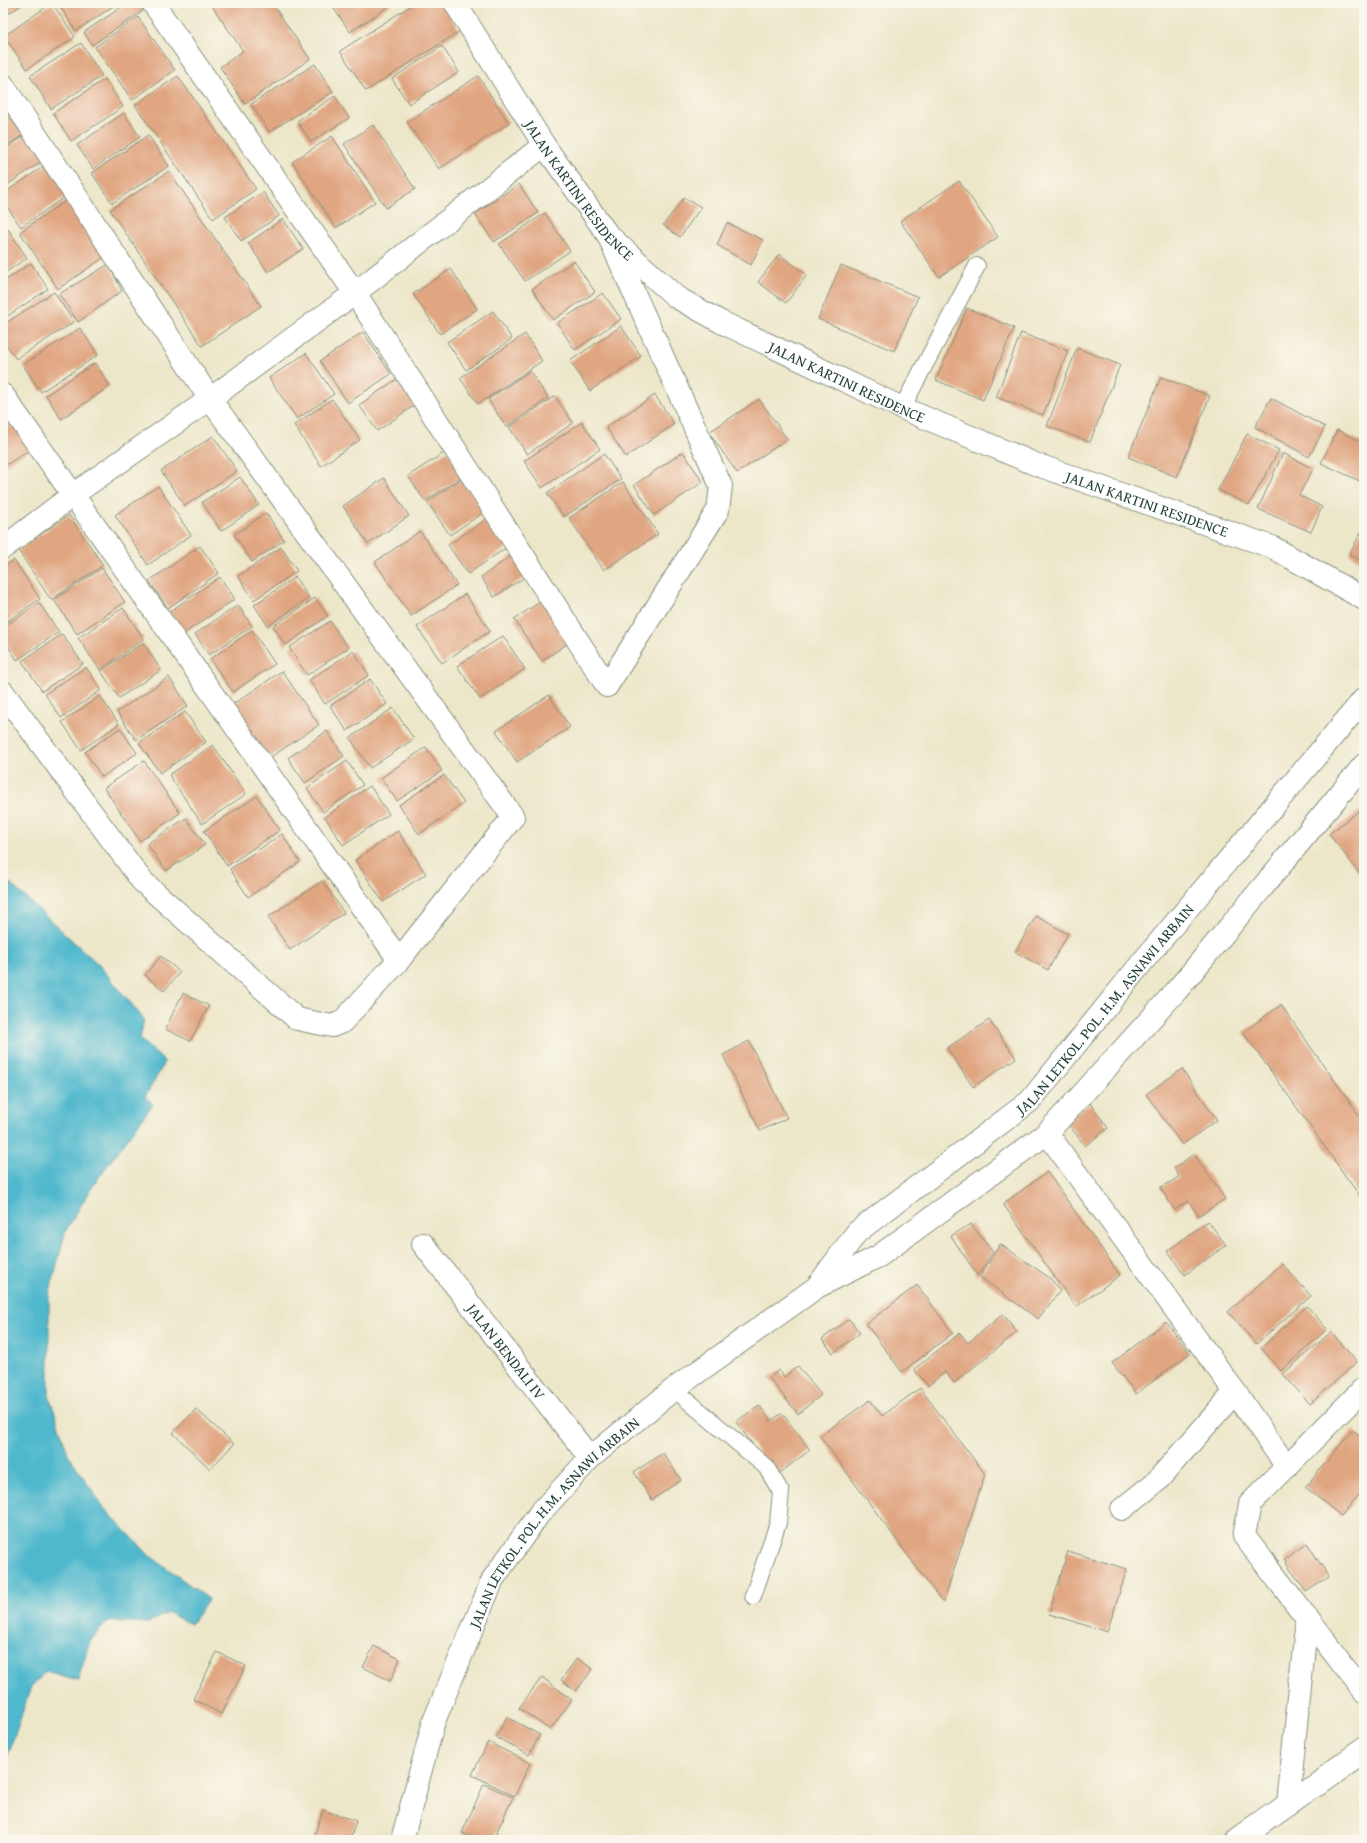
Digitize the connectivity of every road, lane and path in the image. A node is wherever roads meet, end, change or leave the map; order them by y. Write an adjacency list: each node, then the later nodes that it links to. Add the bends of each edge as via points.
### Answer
1 (153, 3): 7 (street)
2 (455, 3): 4 (street, JALAN KARTINI RESIDENCE)
3 (3, 85): 9 (street)
4 (544, 145): 5 (street, JALAN KARTINI RESIDENCE); 7 (street)
5 (608, 235): 7 (street, via 721,486 718,510 607,686); 10 (street, JALAN KARTINI RESIDENCE, via 676,297 721,322)
6 (977, 266): 10 (lane)
7 (355, 293): 9 (street)
8 (3, 395): 11 (street)
9 (210, 399): 11 (street); 17 (street, via 513,817)
10 (902, 408): 13 (street, JALAN KARTINI RESIDENCE, via 1035,464 1272,547)
11 (74, 494): 12 (street); 17 (street)
12 (3, 548)
13 (1364, 599)
14 (3, 692): 17 (street, via 142,881 297,1019 332,1026 342,1022)
15 (1364, 699): 20 (street, JALAN LETKOL. POL. H.M. ASNAWI ARBAIN, via 1144,960 1030,1101 857,1232)
16 (1364, 765): 18 (street, JALAN LETKOL. POL. H.M. ASNAWI ARBAIN, via 1177,990)
17 (399, 960)
18 (1047, 1133): 20 (street, JALAN LETKOL. POL. H.M. ASNAWI ARBAIN, via 879,1256); 23 (street)
19 (423, 1244): 24 (street, JALAN BENDALI IV)
20 (817, 1287): 22 (street, JALAN LETKOL. POL. H.M. ASNAWI ARBAIN)
21 (1364, 1388): 25 (street)
22 (674, 1389): 24 (street, JALAN LETKOL. POL. H.M. ASNAWI ARBAIN); 27 (lane, via 766,1467 781,1492 778,1523)
23 (1235, 1392): 25 (street); 26 (street, via 1157,1481)
24 (590, 1458): 32 (street, JALAN LETKOL. POL. H.M. ASNAWI ARBAIN, via 538,1514 493,1578 434,1721)
25 (1287, 1467): 28 (street, via 1250,1504 1244,1536)
26 (1122, 1509)
27 (753, 1596)
28 (1307, 1617): 29 (street); 31 (street)
29 (1364, 1692)
30 (1364, 1750): 31 (street)
31 (1288, 1804): 33 (street)
32 (402, 1840)
33 (1238, 1840)

